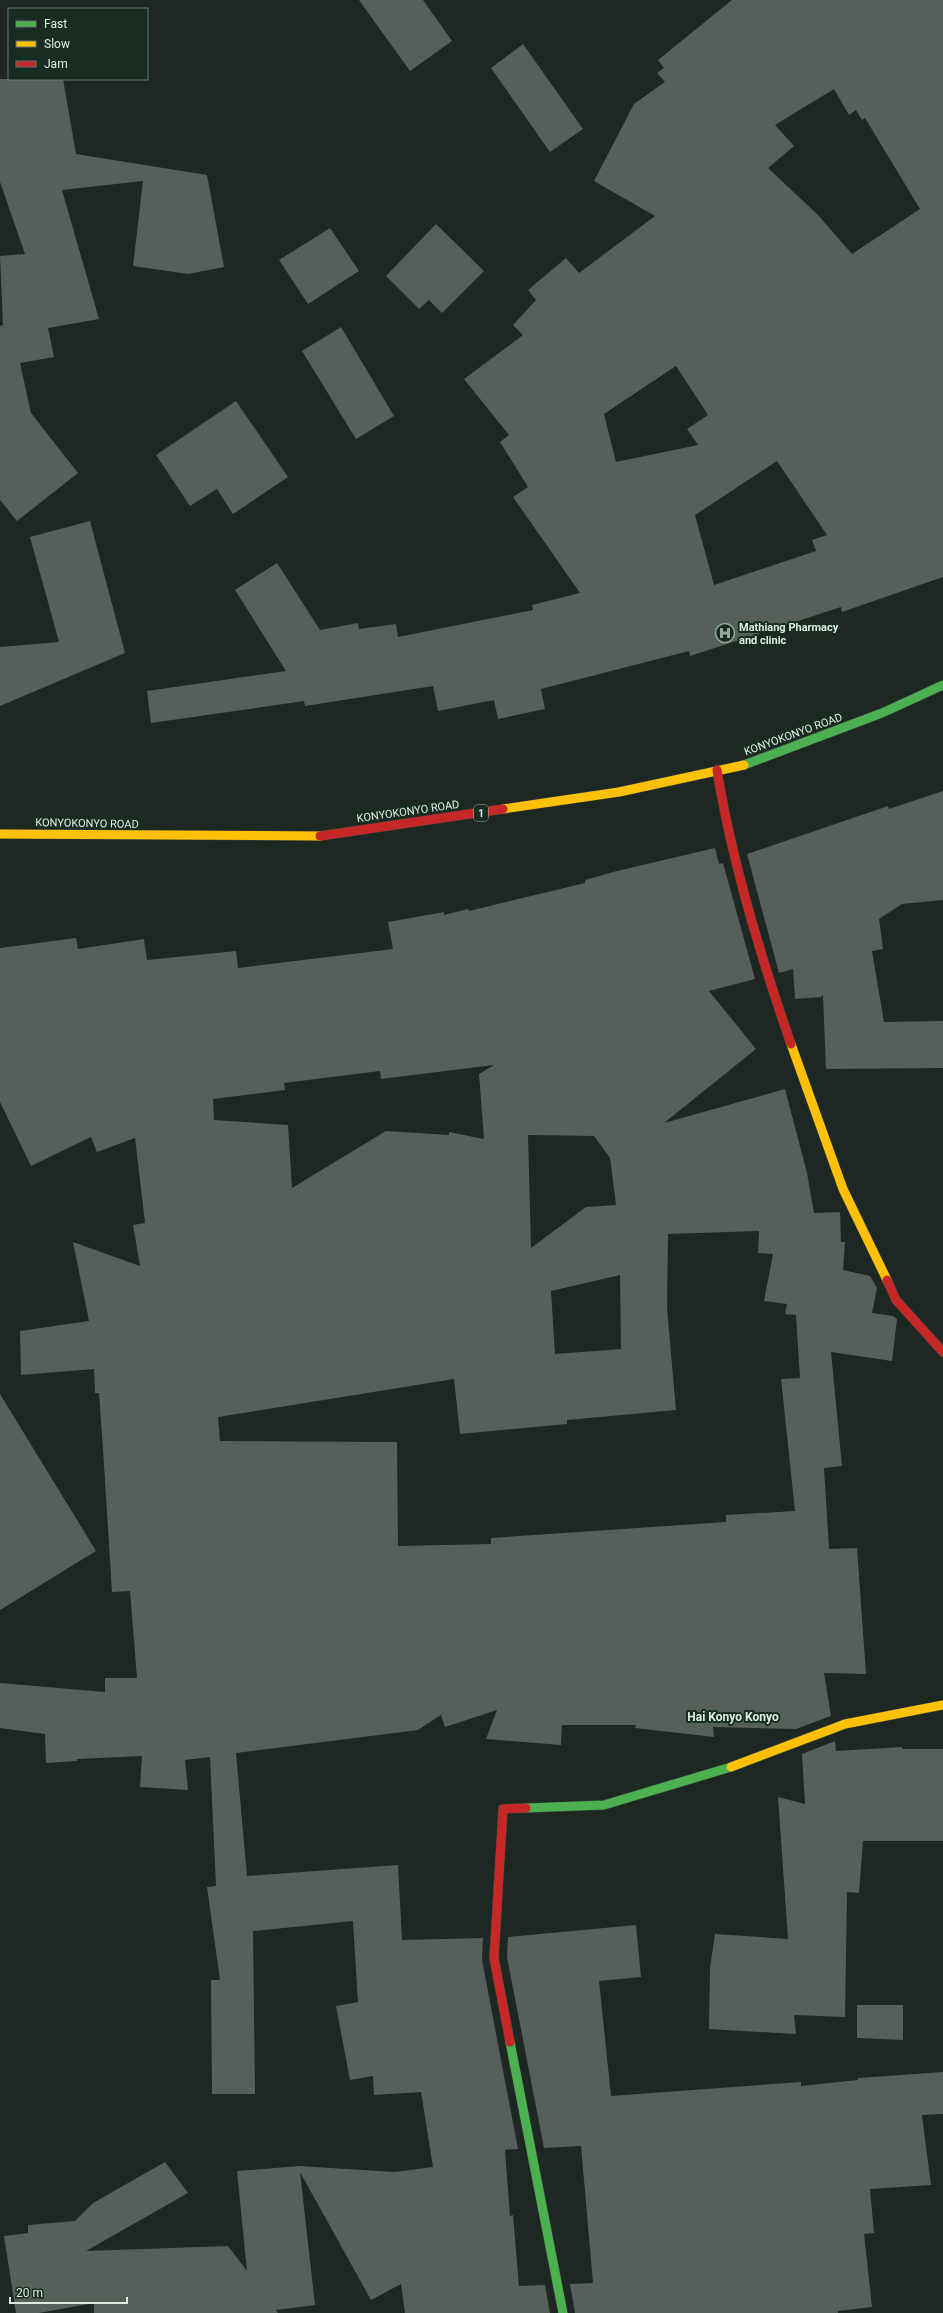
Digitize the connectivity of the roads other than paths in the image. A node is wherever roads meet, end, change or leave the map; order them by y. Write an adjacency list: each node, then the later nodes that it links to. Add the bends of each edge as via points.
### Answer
1 (943, 685): 2 (street, KONYOKONYO ROAD / 1, via 882,713 754,763)
2 (717, 770): 3 (street, KONYOKONYO ROAD / 1, via 619,792 320,836); 4 (street, via 732,844 767,975 843,1189 896,1300)
3 (0, 834)
4 (943, 1352)
5 (943, 1705): 6 (street, via 845,1724 716,1773 604,1805 504,1809 494,1958)
6 (563, 2313)

